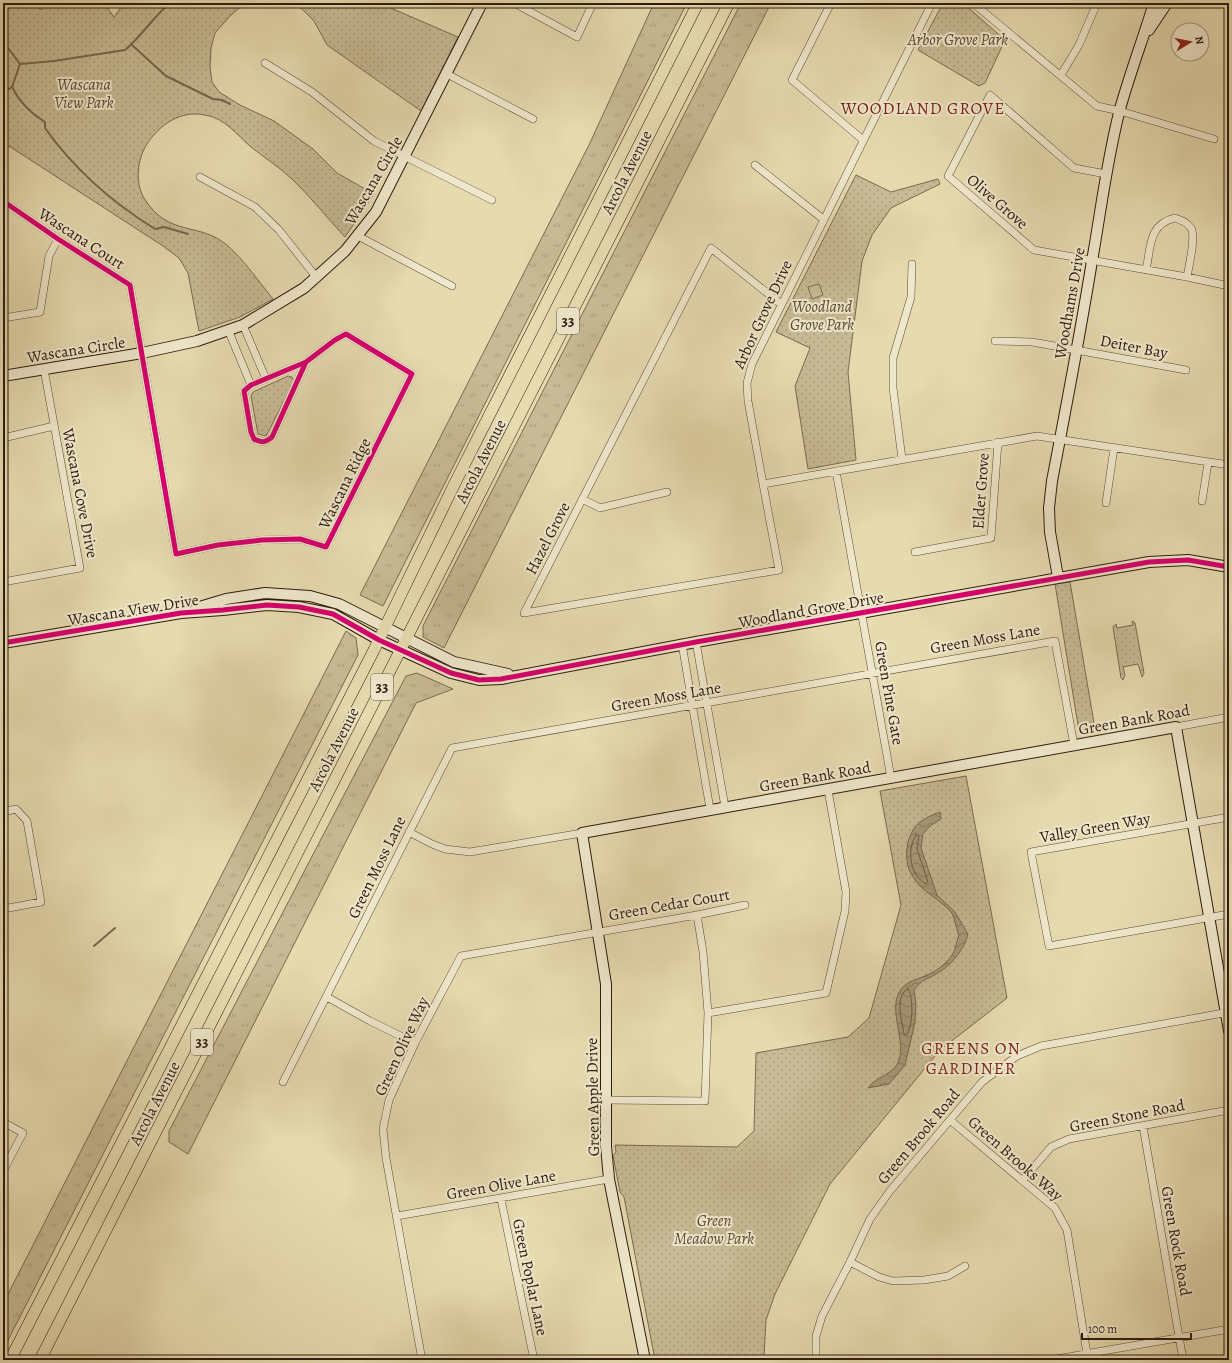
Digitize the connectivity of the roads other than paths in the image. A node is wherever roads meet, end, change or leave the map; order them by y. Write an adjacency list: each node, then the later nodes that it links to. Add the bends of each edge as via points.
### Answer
1 (482, 3): 14 (street, Wascana Circle)
2 (514, 3): 3 (street, via 577,37)
3 (593, 3)
4 (698, 3): 69 (main road, Arcola Avenue / 33, via 458,477)
5 (729, 3): 70 (main road, Arcola Avenue / 33)
6 (832, 3): 19 (street, via 792,80)
7 (932, 3): 19 (street, Arbor Grove Drive)
8 (973, 3): 15 (street)
9 (1096, 3): 15 (street, via 1079,45)
10 (1154, 3): 12 (street, Woodhams Drive)
11 (1167, 3): 12 (street, Woodhams Drive)
12 (1144, 38): 16 (street, Woodhams Drive, via 1132,67)
13 (265, 63): 20 (street, via 312,92 374,141)
14 (447, 74): 17 (street); 20 (street, Wascana Circle)
15 (1061, 75): 16 (street, via 1096,106)
16 (1120, 111): 18 (street); 22 (street, Woodhams Drive)
17 (533, 119)
18 (1214, 139)
19 (863, 140): 26 (street, Arbor Grove Drive)
20 (405, 156): 24 (street); 27 (street, Wascana Circle, via 376,212)
21 (755, 165): 26 (street)
22 (1106, 174): 29 (street, Woodhams Drive); 29 (street, Olive Grove, via 1074,168 990,95 948,176 1034,250)
23 (200, 177): 33 (street, via 255,207 279,230)
24 (492, 200)
25 (3, 201): 28 (street, Wascana Court)
26 (823, 219): 36 (street, Arbor Grove Drive)
27 (358, 236): 33 (street, Wascana Circle); 34 (street)
28 (58, 239): 37 (street, via 49,256 40,312); 42 (street, Wascana Court, via 130,285)
29 (1092, 262): 31 (street); 41 (street, Woodhams Drive)
30 (912, 264): 54 (street, via 911,297 893,358 893,388)
31 (1146, 270): 32 (street); 32 (street, via 1155,230 1160,224 1175,218 1188,224 1192,229)
32 (1187, 277): 35 (street)
33 (317, 278): 38 (street, Wascana Circle, via 290,298)
34 (452, 286)
35 (1229, 286)
36 (781, 304): 58 (street, Arbor Grove Drive, via 752,364 747,383); 60 (street, Hazel Grove, via 711,248)
37 (3, 318)
38 (243, 325): 39 (street, Wascana Circle); 47 (street)
39 (229, 332): 42 (street, Wascana Circle, via 197,342); 48 (street)
40 (995, 341): 41 (street, Deiter Bay, via 1032,342)
41 (1077, 350): 45 (street, Deiter Bay); 51 (street, Woodhams Drive)
42 (142, 353): 43 (street, Wascana Ridge, via 176,554 218,545 262,540 300,539 326,547 412,374 346,334); 44 (street, Wascana Circle)
43 (306, 362): 47 (street, Wascana Ridge); 48 (street, Wascana Ridge, via 272,437 267,442 254,439 251,432 244,391)
44 (44, 369): 46 (street, Wascana Circle); 49 (street, Wascana Cove Drive)
45 (1186, 370)
46 (3, 376)
47 (266, 379): 48 (street, Wascana Ridge)
48 (251, 385)
49 (54, 426): 50 (street); 66 (street, Wascana Cove Drive, via 80,568)
50 (3, 438)
51 (1060, 440): 52 (street, via 1037,436); 53 (street); 65 (street, Woodhams Drive, via 1049,508 1050,532)
52 (998, 442): 54 (street); 63 (street, Elder Grove, via 991,538)
53 (1114, 448): 55 (street); 62 (street)
54 (902, 459): 57 (street)
55 (1208, 463): 56 (street); 61 (street)
56 (1229, 465)
57 (836, 471): 58 (street); 68 (street, Green Pine Gate)
58 (763, 484): 60 (street, Hazel Grove, via 779,570 524,613)
59 (667, 492): 60 (street, via 600,508)
60 (582, 499)
61 (1202, 500)
62 (1106, 503)
63 (915, 552)
64 (1229, 567): 65 (street, Woodland Grove Drive, via 1188,560 1149,562)
65 (1058, 577): 68 (street, Woodland Grove Drive)
66 (3, 582)
67 (181, 613): 69 (street, Wascana View Drive, via 226,599 265,593 310,596 339,604); 71 (street, Wascana View Drive, via 267,605 299,607 333,614); 73 (street, Wascana View Drive)
68 (862, 613): 72 (street, Woodland Grove Drive); 76 (street, Green Pine Gate)
69 (385, 628): 70 (street, Wascana View Drive); 71 (main road, Arcola Avenue / 33)
70 (407, 639): 75 (main road, Arcola Avenue / 33); 77 (street, Woodland Grove Drive, via 454,662)
71 (379, 640): 75 (street, Wascana View Drive); 119 (main road, Arcola Avenue / 33)
72 (696, 642): 74 (street, Woodland Grove Drive); 78 (street)
73 (3, 643)
74 (682, 644): 77 (street, Woodland Grove Drive); 79 (street)
75 (402, 651): 77 (street, Woodland Grove Drive, via 451,673 479,680); 120 (main road, Arcola Avenue / 33)
76 (872, 672): 78 (street, Green Moss Lane); 82 (street, Green Moss Lane, via 1055,641); 83 (street, Green Pine Gate)
77 (516, 676)
78 (706, 703): 79 (street, Green Moss Lane); 85 (street)
79 (692, 705): 86 (street); 90 (street, Green Moss Lane, via 452,748)
80 (1229, 716): 81 (street, Green Bank Road)
81 (1176, 727): 82 (street, Green Bank Road); 89 (street)
82 (1074, 746): 83 (street, Green Bank Road)
83 (891, 778): 84 (street, Green Bank Road)
84 (828, 790): 85 (street, Green Bank Road); 99 (street, via 846,892 845,911 826,993)
85 (725, 806): 86 (street, Green Bank Road)
86 (710, 809): 91 (street, Green Bank Road)
87 (3, 812): 93 (street, via 16,809 27,821 41,902)
88 (1229, 818): 89 (street, Valley Green Way)
89 (1193, 824): 96 (street); 96 (street, Valley Green Way, via 1032,852 1049,946)
90 (409, 832): 91 (street, Green Bank Road, via 446,849 470,852); 98 (street, Green Moss Lane)
91 (582, 833): 97 (street, Green Apple Drive)
92 (745, 905): 95 (street, Green Cedar Court)
93 (3, 909)
94 (1229, 914): 96 (street)
95 (696, 915): 97 (street, Green Cedar Court); 99 (street, via 703,952)
96 (1209, 918): 100 (street)
97 (598, 932): 102 (street, Green Olive Way, via 461,956); 104 (street, Green Apple Drive, via 606,984)
98 (327, 998): 102 (street); 103 (street, Green Moss Lane)
99 (708, 1013): 104 (street, via 705,1101)
100 (1227, 1013): 101 (street); 106 (street, Green Brook Road, via 1041,1046 1017,1056 982,1082)
101 (1229, 1032)
102 (415, 1043): 113 (street, Green Olive Way, via 389,1100 383,1129)
103 (283, 1082)
104 (606, 1100): 110 (street, Green Apple Drive)
105 (1229, 1110): 108 (street, Green Stone Road)
106 (950, 1120): 111 (street, Green Brooks Way); 114 (street, Green Brook Road, via 890,1191 870,1219)
107 (3, 1122): 109 (street, via 23,1133)
108 (1143, 1126): 111 (street, Green Stone Road, via 1069,1139 1051,1147); 117 (street, Green Rock Road)
109 (3, 1171)
110 (609, 1179): 112 (street, Green Olive Lane); 123 (street, Green Apple Drive)
111 (1023, 1180): 118 (street, Green Brooks Way, via 1055,1208 1067,1230)
112 (501, 1199): 113 (street, Green Olive Lane); 122 (street, Green Poplar Lane)
113 (397, 1216): 121 (street, Green Olive Way)
114 (850, 1262): 115 (street, via 893,1281 948,1276); 124 (street, Green Brook Road, via 822,1316 816,1336)
115 (965, 1266)
116 (1229, 1329): 117 (street)
117 (1179, 1337): 118 (street); 126 (street, Green Rock Road)
118 (1087, 1357): 125 (street)
119 (10, 1360)
120 (40, 1360)
121 (422, 1360)
122 (534, 1360)
123 (645, 1360)
124 (816, 1360)
125 (1051, 1360)
126 (1183, 1360)

